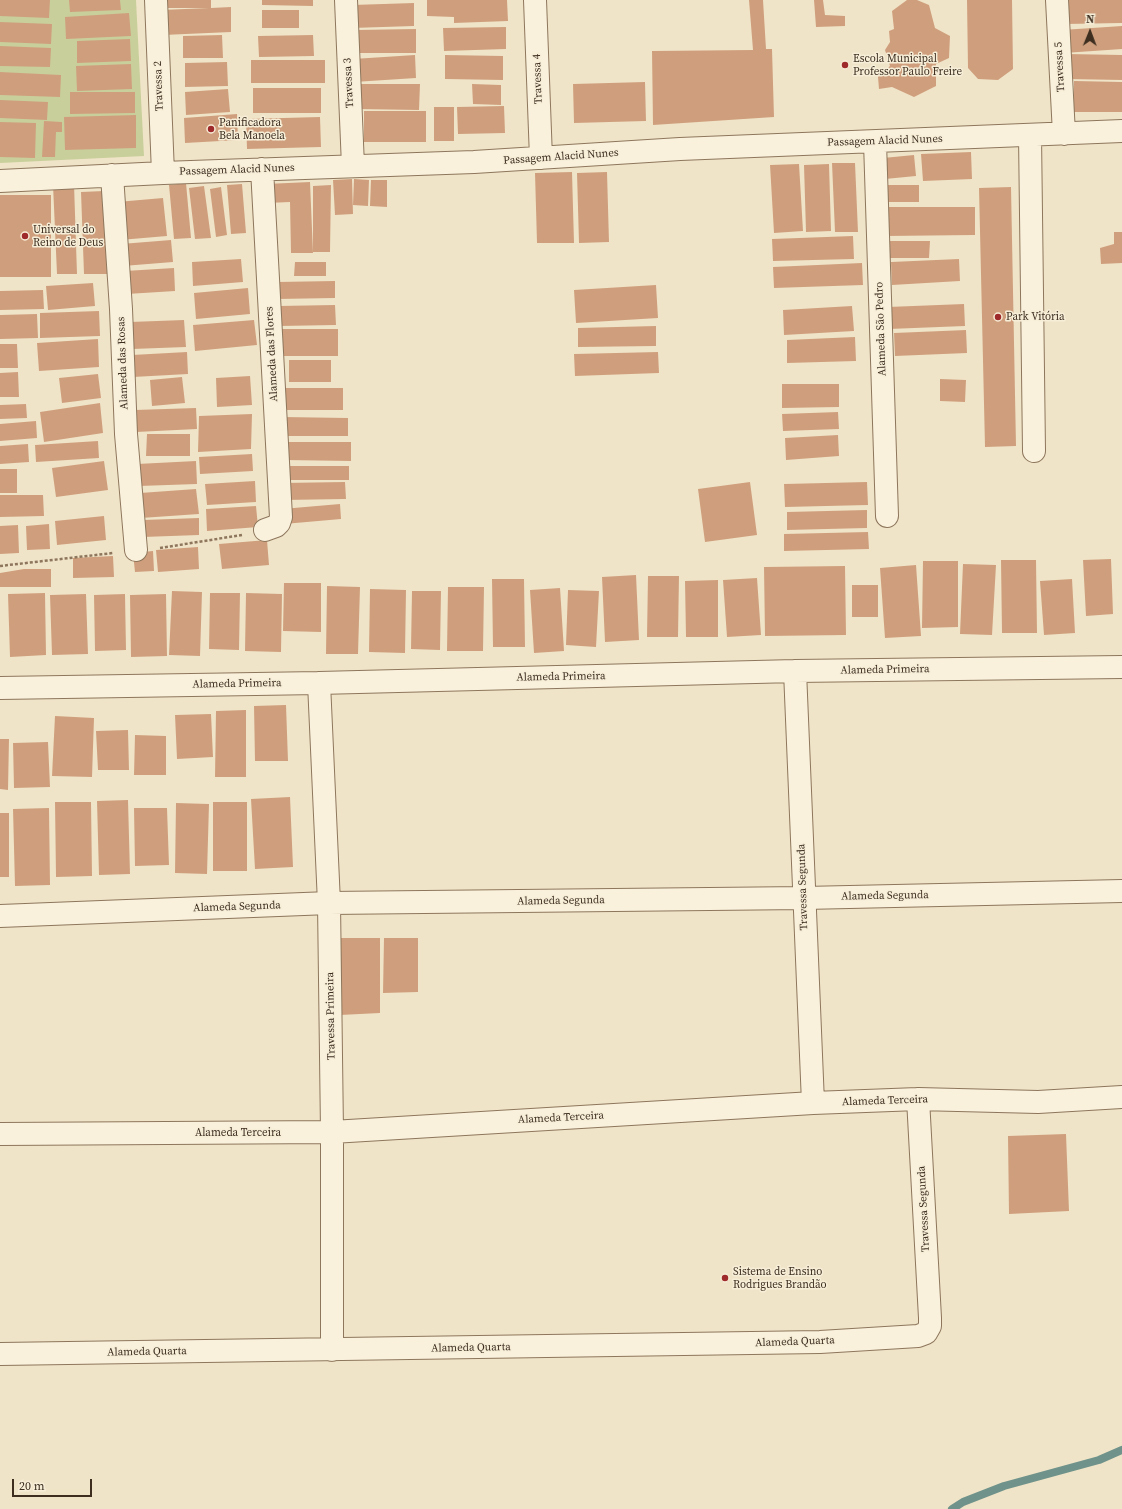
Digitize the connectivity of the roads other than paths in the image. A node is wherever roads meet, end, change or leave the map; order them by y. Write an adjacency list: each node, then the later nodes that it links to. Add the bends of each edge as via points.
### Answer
1 (156, 0): 12 (street, Travessa 2)
2 (346, 0): 10 (street, Travessa 3)
3 (535, 0): 9 (street, Travessa 4)
4 (1057, 0): 6 (street, Travessa 5)
5 (1122, 131): 6 (street, Passagem Alacid Nunes)
6 (1064, 134): 7 (street, Passagem Alacid Nunes)
7 (1030, 135): 8 (street, Passagem Alacid Nunes); 15 (street)
8 (875, 142): 9 (street, Passagem Alacid Nunes, via 680,149); 16 (street, Alameda São Pedro)
9 (541, 158): 10 (street, Passagem Alacid Nunes)
10 (353, 166): 11 (street, Passagem Alacid Nunes)
11 (262, 169): 12 (street, Passagem Alacid Nunes); 17 (street, Alameda das Flores, via 281,516 276,526)
12 (163, 173): 13 (street, Passagem Alacid Nunes)
13 (112, 175): 14 (street, Passagem Alacid Nunes); 18 (street, Alameda das Rosas, via 126,434)
14 (0, 181)
15 (1034, 451)
16 (887, 516)
17 (265, 530)
18 (136, 550)
19 (1122, 667): 20 (street, Alameda Primeira)
20 (795, 671): 21 (street, Alameda Primeira); 24 (street, Travessa Segunda)
21 (319, 683): 22 (street, Alameda Primeira); 25 (street, Travessa Primeira)
22 (0, 688)
23 (1122, 892): 24 (street, Alameda Segunda)
24 (804, 898): 25 (street, Alameda Segunda); 29 (street, Travessa Segunda)
25 (329, 903): 26 (street, Alameda Segunda); 30 (street, Travessa Primeira)
26 (0, 916)
27 (1122, 1097): 28 (street, Alameda Terceira, via 1038,1102)
28 (918, 1100): 29 (street, Alameda Terceira); 32 (street, Travessa Segunda)
29 (813, 1103): 30 (street, Alameda Terceira)
30 (332, 1132): 31 (street, Alameda Terceira); 33 (street, Travessa Primeira)
31 (0, 1134)
32 (930, 1318): 33 (street, Alameda Quarta, via 930,1326 926,1333 918,1336 820,1342)
33 (332, 1350): 34 (street, Alameda Quarta)
34 (0, 1354)

